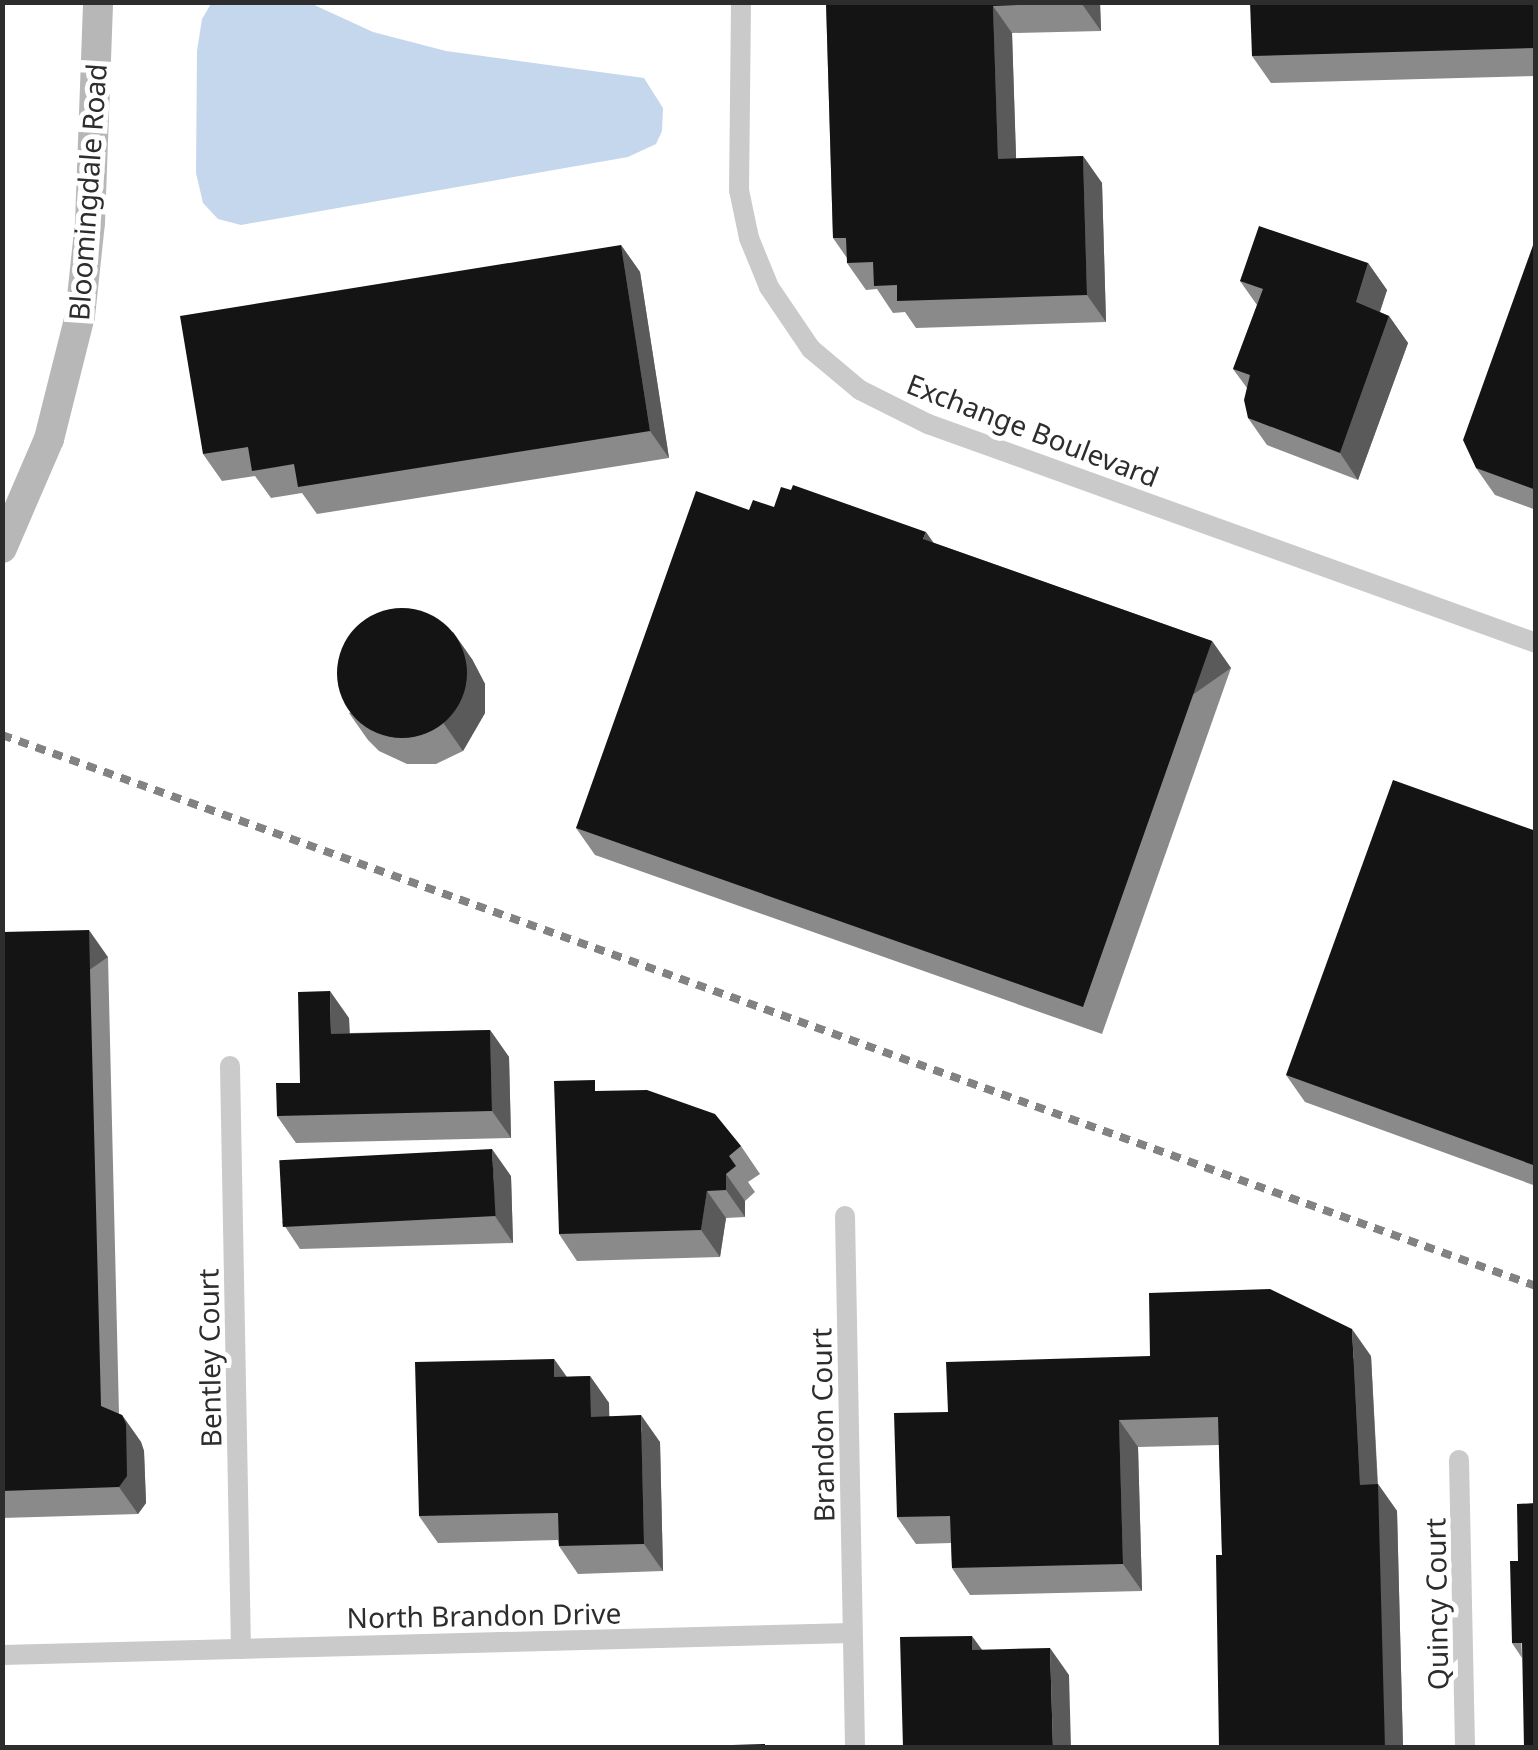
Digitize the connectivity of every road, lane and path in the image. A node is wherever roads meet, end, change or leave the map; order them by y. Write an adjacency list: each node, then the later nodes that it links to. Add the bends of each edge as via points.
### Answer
1 (98, 2): 3 (main road, Bloomingdale Road, via 80,316 49,439)
2 (741, 2): 4 (street, Exchange Boulevard, via 739,190 749,238 769,287 806,342 860,390 928,424)
3 (2, 548)
4 (1536, 643)
5 (230, 1066): 9 (street, Bentley Court)
6 (845, 1216): 8 (street, Brandon Court)
7 (1459, 1460): 12 (street, Quincy Court)
8 (852, 1633): 9 (street, North Brandon Drive); 11 (street)
9 (241, 1649): 10 (street, North Brandon Drive)
10 (2, 1655)
11 (855, 1748)
12 (1465, 1748)

